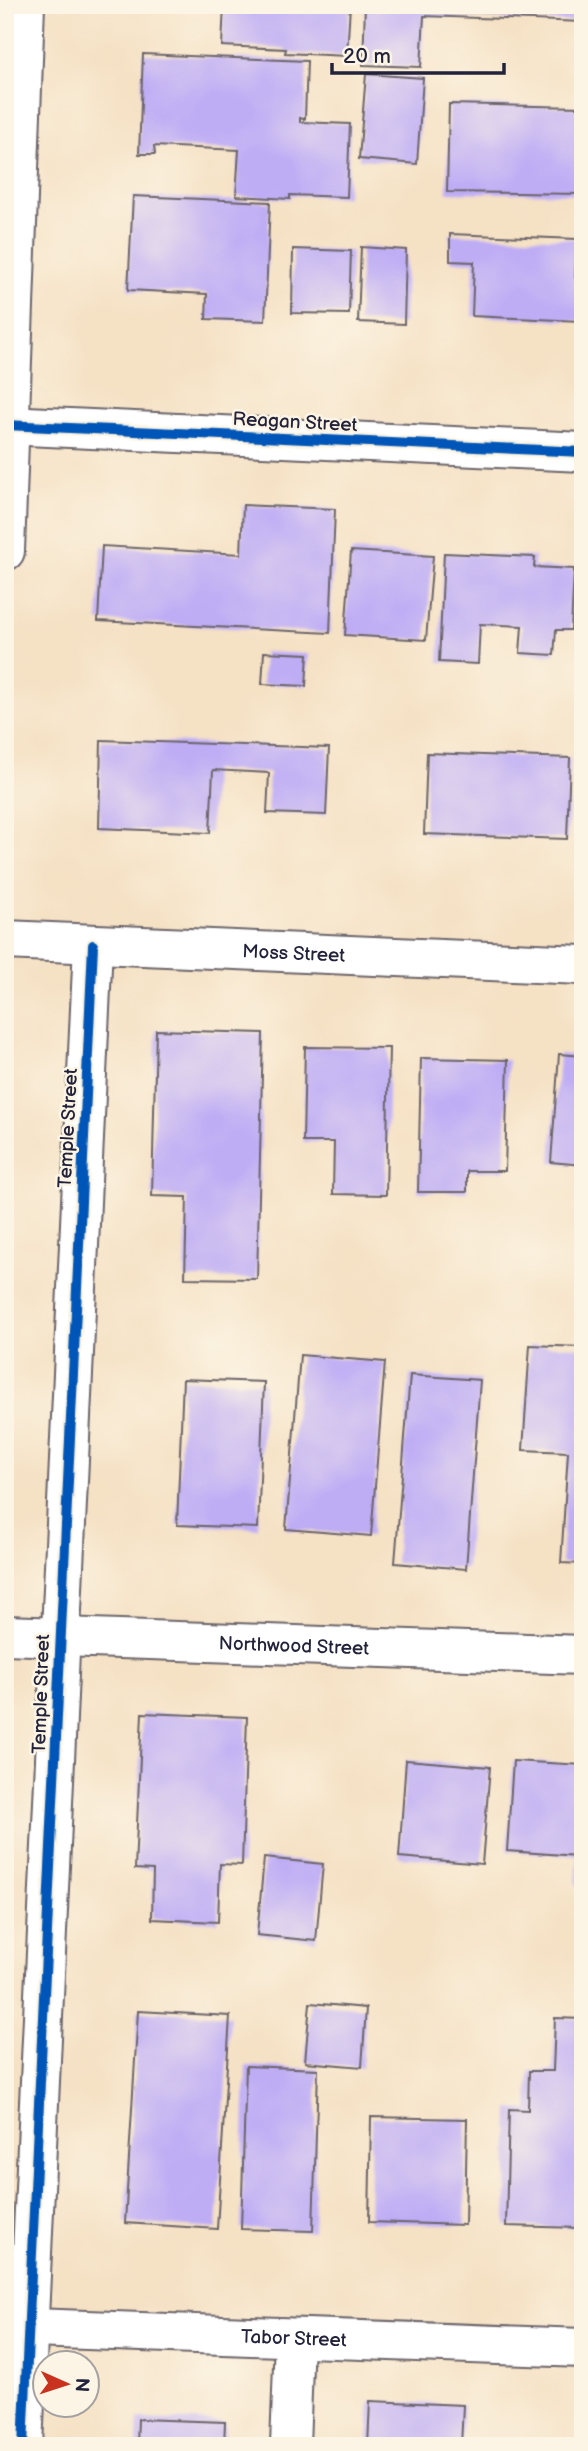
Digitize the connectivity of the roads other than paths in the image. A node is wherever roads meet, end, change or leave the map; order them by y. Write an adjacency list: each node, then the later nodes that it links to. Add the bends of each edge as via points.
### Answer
1 (25, 5): 2 (street)
2 (8, 425): 3 (street, Reagan Street); 4 (street)
3 (583, 452)
4 (5, 551)
5 (5, 940): 6 (street, Moss Street)
6 (93, 944): 7 (street, Moss Street); 9 (street, Temple Street)
7 (583, 965)
8 (5, 1636): 9 (street, Northwood Street)
9 (60, 1638): 10 (street, Northwood Street); 11 (street, Temple Street)
10 (583, 1655)
11 (17, 2328): 12 (street, Tabor Street); 14 (street, Temple Street)
12 (294, 2338): 13 (street, Tabor Street); 15 (street)
13 (583, 2348)
14 (23, 2446)
15 (290, 2446)

